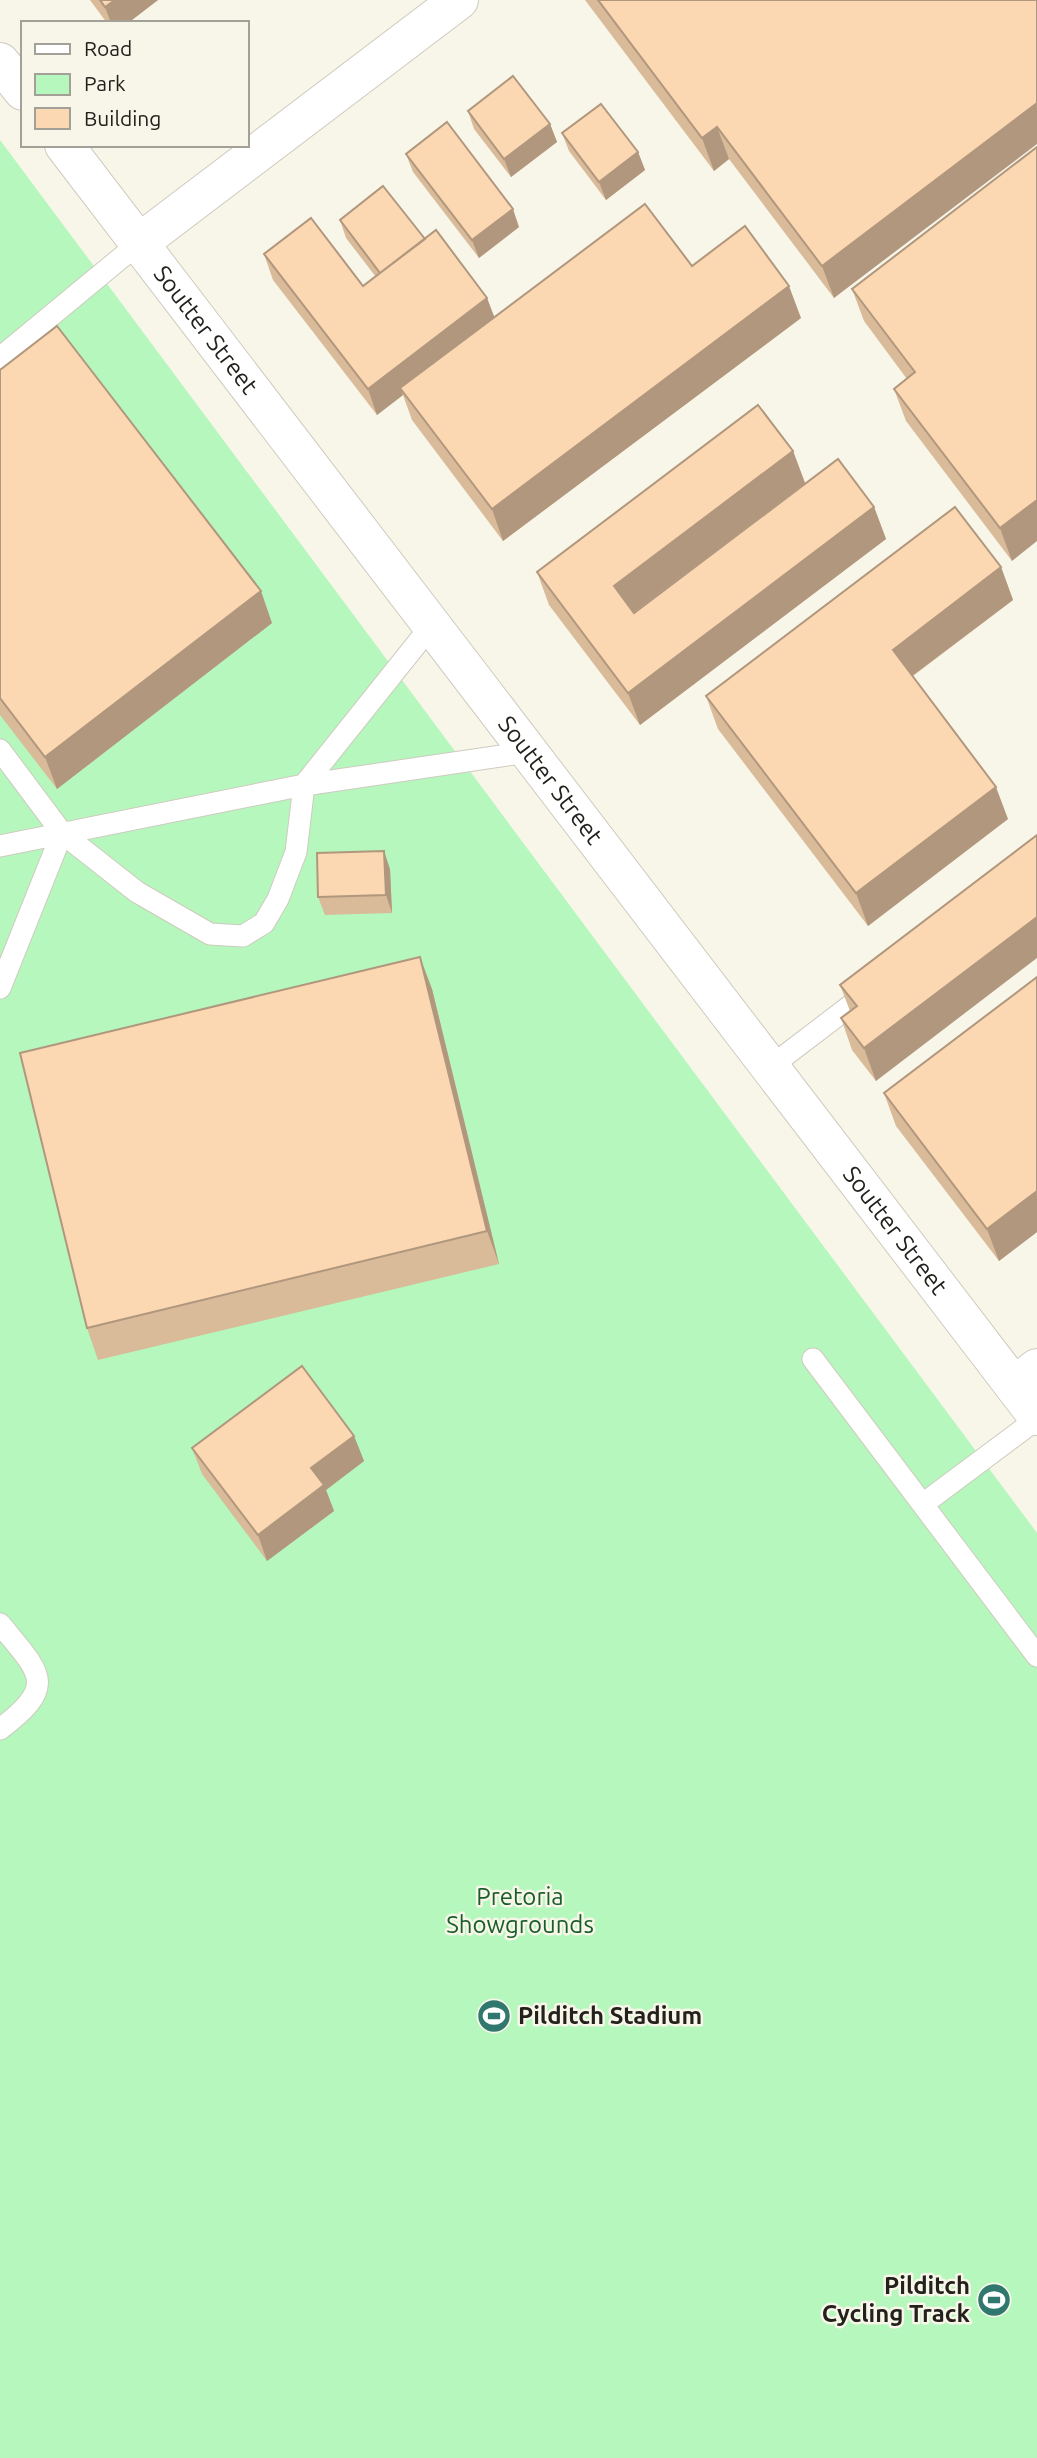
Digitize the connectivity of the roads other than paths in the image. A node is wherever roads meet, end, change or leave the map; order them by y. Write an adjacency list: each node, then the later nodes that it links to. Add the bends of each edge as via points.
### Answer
1 (459, 0): 5 (main road)
2 (0, 62): 3 (main road)
3 (21, 88)
4 (66, 147): 5 (main road, Soutter Street)
5 (139, 243): 6 (lane); 7 (main road, Soutter Street)
6 (0, 358)
7 (431, 626): 9 (main road, Soutter Street); 10 (lane)
8 (0, 750): 11 (lane)
9 (528, 752): 10 (lane); 15 (main road, Soutter Street)
10 (304, 785): 11 (lane); 11 (lane, via 296,852 278,899 264,923 243,936 210,934 170,912)
11 (62, 833): 12 (lane); 14 (lane)
12 (0, 846)
13 (887, 977): 15 (lane)
14 (0, 988)
15 (770, 1068): 17 (main road, Soutter Street)
16 (813, 1359): 19 (lane)
17 (1026, 1377): 18 (main road, Soutter Street)
18 (1037, 1418): 19 (lane)
19 (923, 1504): 21 (lane)
20 (0, 1625): 22 (lane, via 33,1668 38,1693 25,1710)
21 (1037, 1656)
22 (0, 1728)

